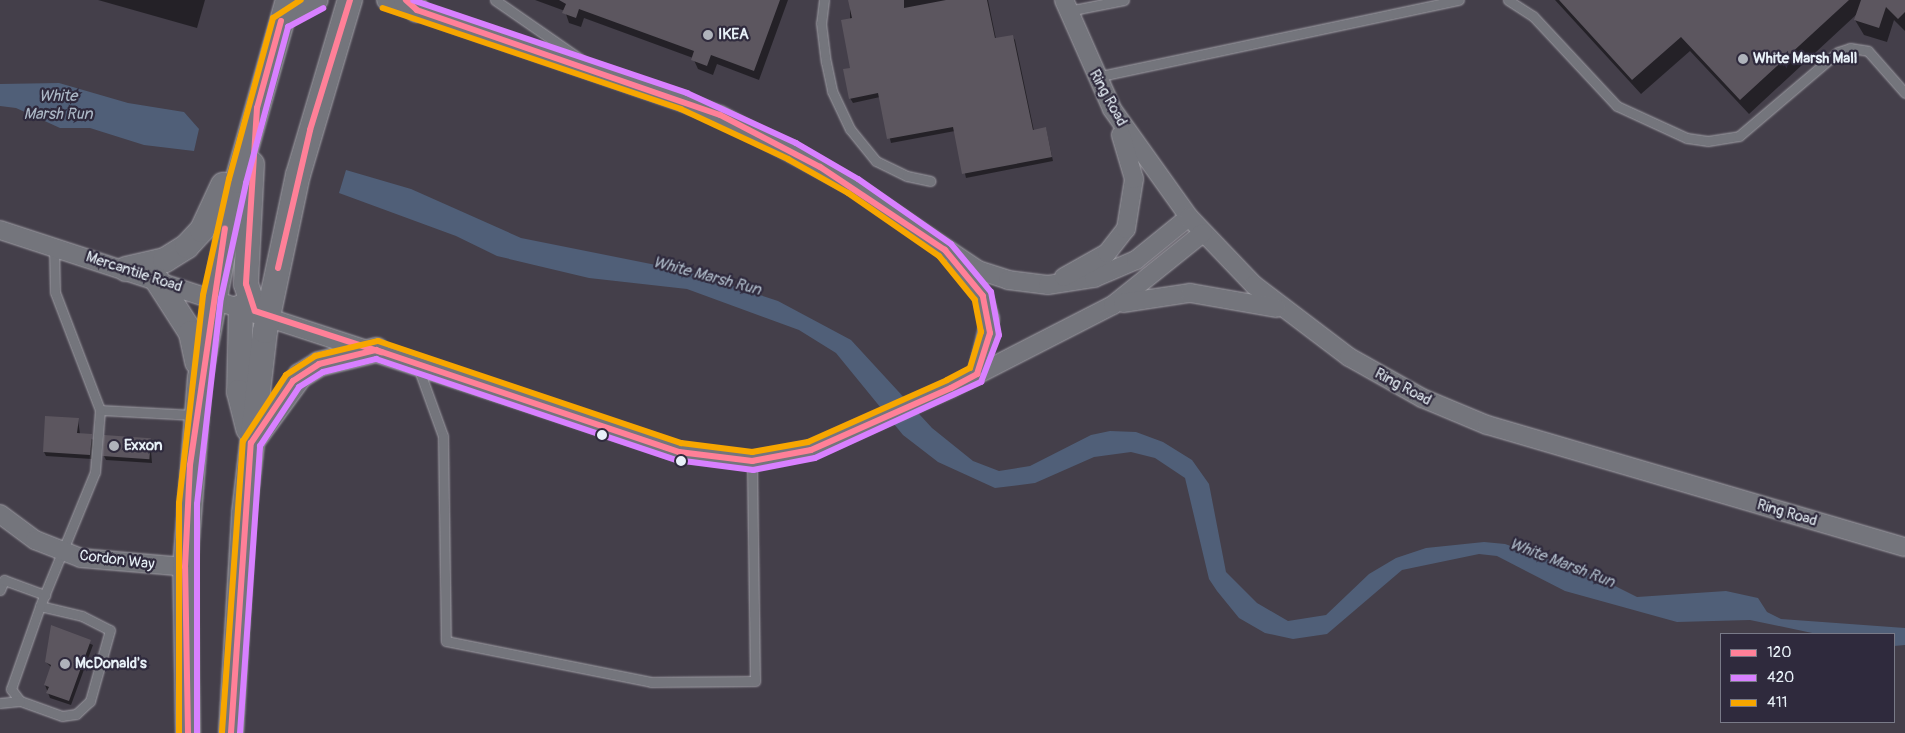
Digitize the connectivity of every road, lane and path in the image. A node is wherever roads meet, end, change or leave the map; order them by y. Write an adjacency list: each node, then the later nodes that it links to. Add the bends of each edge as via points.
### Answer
1 (319, 0): 11 (street)
2 (350, 0): 30 (main road)
3 (386, 0): 9 (street)
4 (495, 0): 13 (lane)
5 (824, 0): 18 (lane, via 826,62 832,91 850,129 876,161 907,176)
6 (1124, 0): 10 (lane)
7 (1459, 0): 14 (lane)
8 (1508, 0): 15 (lane, via 1533,16 1617,106 1687,138 1708,141 1739,136 1838,52 1850,48 1868,51)
9 (412, 5): 13 (street)
10 (1066, 5): 14 (street, Ring Road)
11 (285, 11): 12 (main road)
12 (270, 57): 16 (main road); 24 (main road, via 218,204 202,230 164,260)
13 (596, 70): 23 (street, via 752,130 853,186)
14 (1096, 77): 17 (street, Ring Road)
15 (1905, 93)
16 (257, 108): 27 (main road); 30 (main road, via 246,284)
17 (1112, 109): 19 (street, Ring Road); 26 (street, via 1134,179 1126,229 1090,265)
18 (930, 181)
19 (1189, 217): 21 (street, Ring Road); 26 (street, via 1136,260 1094,278)
20 (0, 230): 22 (street, Mercantile Road)
21 (1203, 233): 28 (street); 29 (street, Ring Road)
22 (54, 247): 24 (street, Mercantile Road); 35 (lane, via 55,292)
23 (945, 250): 26 (street, via 991,275); 33 (street, via 975,284 988,312 990,333)
24 (126, 269): 25 (street, Mercantile Road)
25 (157, 280): 27 (street, Mercantile Road); 34 (main road, via 191,333)
26 (1048, 285)
27 (212, 297): 30 (street, Mercantile Road); 34 (main road)
28 (1113, 305): 29 (street, via 1190,292); 33 (street, Mercantile Road)
29 (1282, 309): 40 (street, Ring Road, via 1385,378 1487,425)
30 (255, 311): 31 (street, Mercantile Road); 37 (main road, via 239,392)
31 (376, 350): 32 (street, Mercantile Road); 37 (main road, via 319,364 300,376)
32 (416, 364): 38 (street, Mercantile Road, via 679,452); 38 (lane, via 441,426 446,641 651,682 755,681)
33 (977, 374): 38 (street, Mercantile Road, via 860,430 791,457)
34 (200, 378): 36 (main road)
35 (100, 410): 36 (lane); 41 (lane, via 95,472)
36 (195, 414): 42 (main road)
37 (251, 443): 49 (main road)
38 (752, 461)
39 (0, 514): 41 (street, Cordon Way, via 35,540)
40 (1905, 547)
41 (63, 552): 42 (street, Cordon Way, via 99,561); 44 (lane)
42 (185, 567): 48 (main road)
43 (0, 590): 44 (lane, via 4,580)
44 (45, 595): 45 (lane)
45 (40, 606): 46 (lane, via 11,689); 46 (lane, via 82,616 110,630 90,701 76,714 62,716)
46 (20, 702): 47 (lane)
47 (0, 703)
48 (188, 733)
49 (231, 733)

